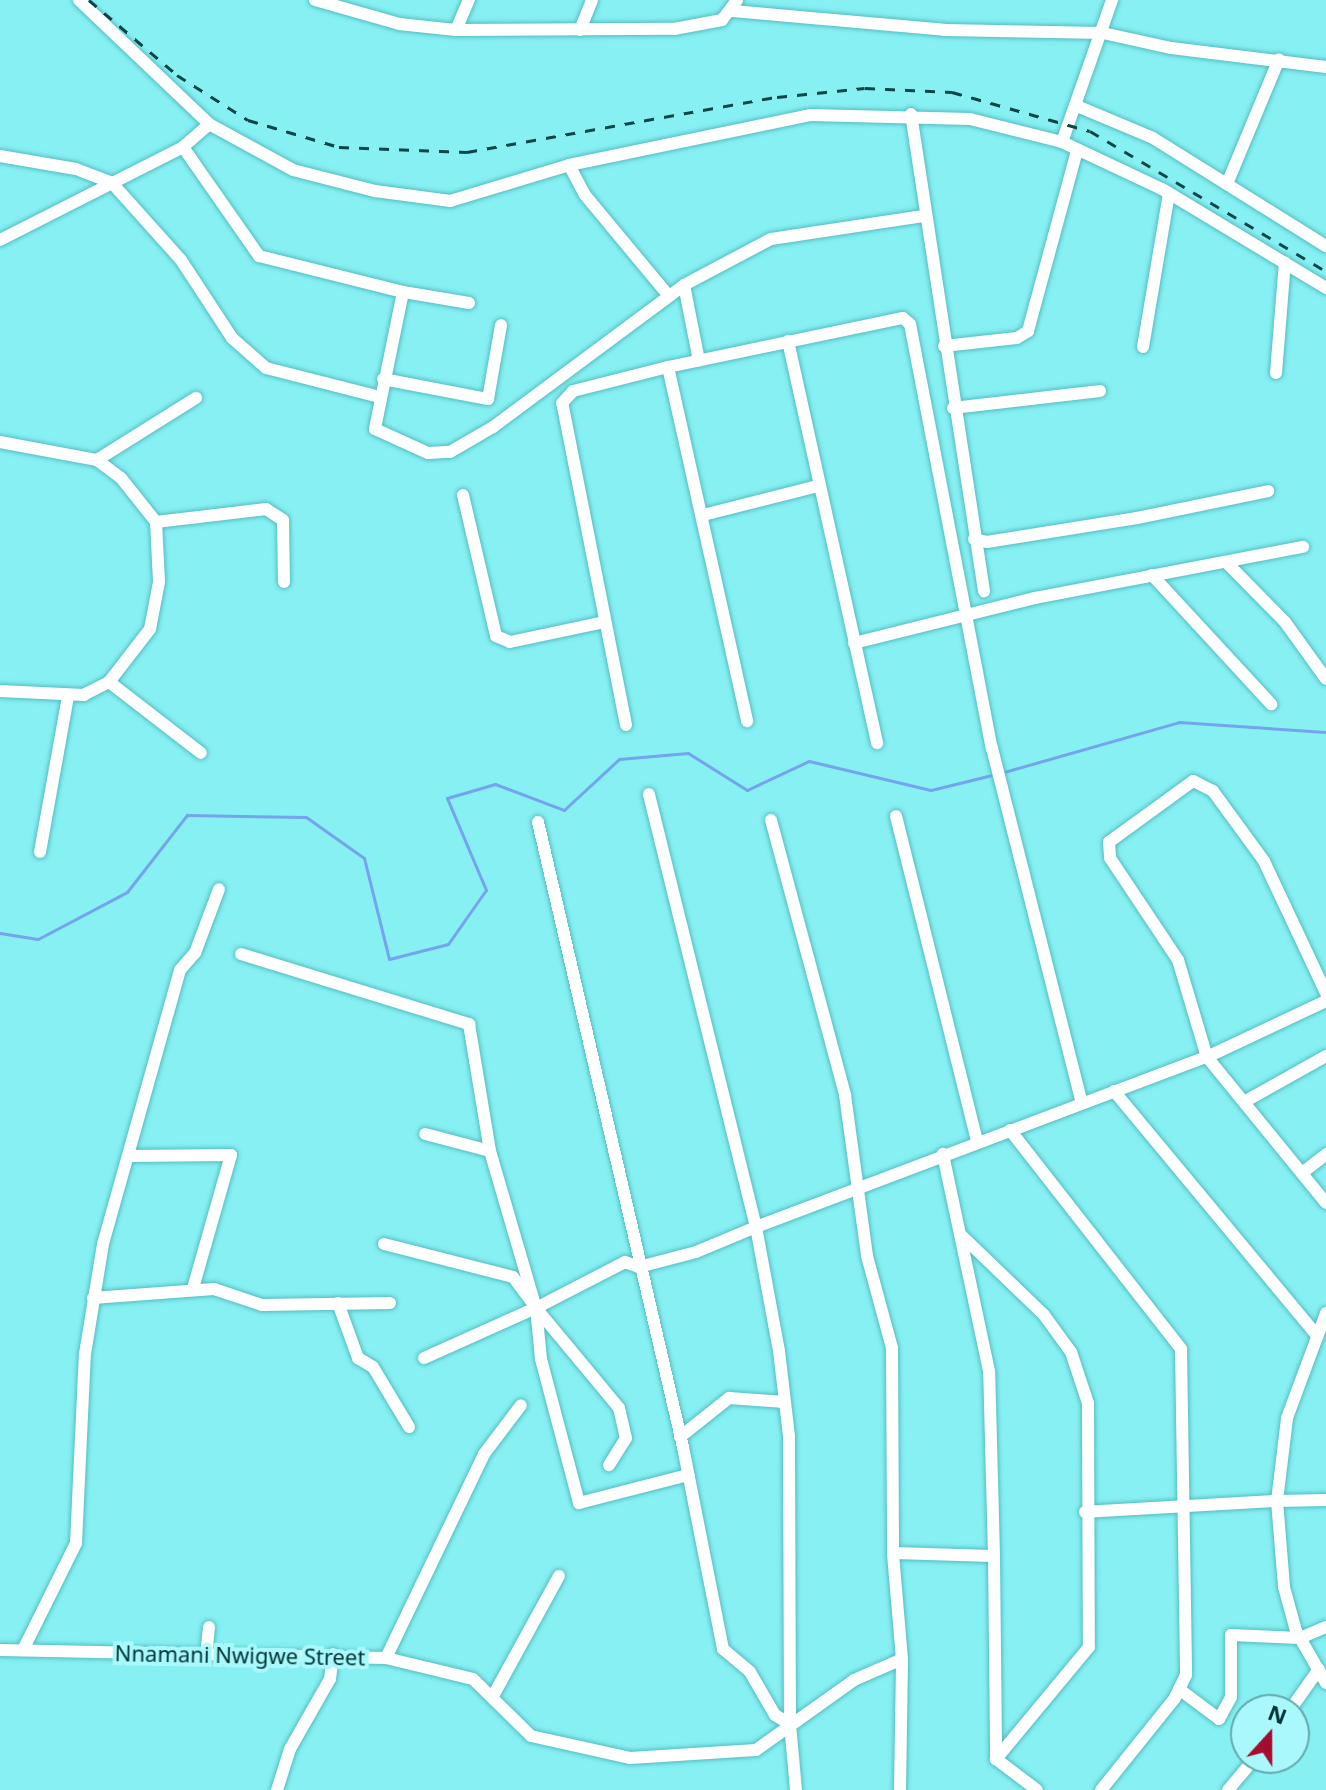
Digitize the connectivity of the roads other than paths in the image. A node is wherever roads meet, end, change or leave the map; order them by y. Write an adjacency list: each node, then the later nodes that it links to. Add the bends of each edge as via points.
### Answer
1 (79, 0): 14 (street)
2 (315, 0): 7 (street, via 399,24)
3 (469, 0): 7 (street)
4 (592, 0): 8 (street)
5 (1112, 0): 9 (street)
6 (735, 6): 8 (street, via 722,20 674,29); 9 (street, via 944,30)
7 (456, 30): 8 (street)
8 (580, 30)
9 (1103, 33): 10 (street, via 1171,48); 12 (street)
10 (1279, 59): 11 (street); 21 (street)
11 (1326, 67)
12 (1077, 106): 15 (street); 21 (street, via 1153,138)
13 (911, 114): 15 (street, via 970,119); 19 (street, via 810,115); 23 (street)
14 (209, 124): 16 (street); 19 (street, via 293,170 375,191 450,201)
15 (1062, 142): 17 (street)
16 (183, 147): 20 (street); 29 (street, via 259,256)
17 (1077, 151): 22 (street); 34 (street, via 1028,331 1017,338)
18 (0, 156): 20 (street, via 76,169)
19 (569, 165): 30 (street, via 585,195)
20 (112, 183): 24 (street); 41 (street, via 181,260 232,338 266,368)
21 (1227, 184): 25 (street)
22 (1169, 193): 26 (street); 35 (street)
23 (923, 216): 27 (street, via 771,239); 34 (street)
24 (0, 240)
25 (1326, 246)
26 (1285, 262): 28 (street); 38 (street)
27 (684, 285): 30 (street); 36 (street)
28 (1326, 288)
29 (403, 292): 31 (street); 39 (street)
30 (669, 296): 45 (street)
31 (469, 303)
32 (501, 325): 43 (street)
33 (788, 341): 36 (street); 48 (street); 59 (street, via 894,318 910,324)
34 (944, 346): 44 (street)
35 (1143, 347)
36 (699, 361): 37 (street)
37 (668, 367): 51 (street); 60 (street, via 573,391 562,403)
38 (1276, 373)
39 (383, 379): 41 (street); 43 (street)
40 (1100, 391): 44 (street)
41 (380, 397): 45 (street, via 375,429 428,453 450,452)
42 (196, 398): 47 (street)
43 (488, 399): 45 (street)
44 (953, 408): 53 (street)
45 (493, 427)
46 (0, 442): 47 (street)
47 (97, 460): 52 (street, via 137,494)
48 (818, 486): 51 (street); 61 (street)
49 (1268, 491): 53 (street, via 1137,518 987,542)
50 (463, 495): 60 (street, via 496,636 510,642)
51 (703, 515): 67 (street)
52 (156, 522): 57 (street, via 266,509 283,520); 63 (street, via 159,582 150,629)
53 (974, 539): 58 (street)
54 (1303, 547): 55 (street)
55 (1226, 562): 56 (street); 62 (street, via 1285,622)
56 (1152, 575): 59 (street); 66 (street)
57 (284, 582)
58 (984, 591)
59 (967, 613): 61 (street); 84 (street, via 992,748)
60 (604, 622): 68 (street)
61 (854, 643): 69 (street)
62 (1326, 679)
63 (109, 682): 65 (street, via 84,695); 70 (street)
64 (0, 691): 65 (street)
65 (68, 696): 75 (street)
66 (1271, 704)
67 (747, 721)
68 (626, 725)
69 (877, 743)
70 (201, 753)
71 (649, 794): 95 (street)
72 (896, 816): 87 (street)
73 (771, 820): 93 (street, via 845,1095)
74 (538, 822): 98 (street)
75 (40, 852)
76 (219, 889): 91 (street, via 195,953 180,970)
77 (241, 954): 88 (street, via 469,1024)
78 (1326, 993): 81 (street, via 1264,861 1213,791 1193,781 1109,842 1110,858 1178,960)
79 (1326, 1001): 81 (street)
80 (1326, 1056): 83 (street)
81 (1207, 1057): 82 (street); 83 (street)
82 (1114, 1091): 84 (street); 105 (street)
83 (1244, 1102): 92 (street)
84 (1082, 1103): 85 (street)
85 (1010, 1130): 87 (street); 115 (street, via 1181,1349)
86 (425, 1134): 88 (street)
87 (977, 1142): 89 (street)
88 (490, 1151): 103 (street)
89 (943, 1154): 93 (street); 96 (street)
90 (1326, 1154): 92 (street)
91 (129, 1156): 99 (street, via 231,1155); 100 (street)
92 (1302, 1173): 94 (street)
93 (860, 1185): 95 (street); 117 (street, via 867,1256 892,1348)
94 (1326, 1203)
95 (756, 1227): 98 (street, via 696,1252); 107 (street)
96 (962, 1236): 116 (street, via 1044,1315 1071,1352 1088,1403); 118 (street, via 989,1371)
97 (384, 1244): 103 (street, via 513,1277)
98 (639, 1267): 103 (street, via 625,1262); 110 (street)
99 (193, 1288): 100 (street); 101 (street, via 226,1290 262,1305)
100 (93, 1298): 124 (street, via 76,1543)
101 (338, 1303): 102 (street); 109 (street, via 358,1358 373,1367)
102 (390, 1303)
103 (536, 1308): 106 (street); 111 (street, via 619,1408 626,1438); 112 (street, via 541,1359 579,1503)
104 (1326, 1313): 105 (street)
105 (1315, 1333): 114 (street, via 1287,1418)
106 (424, 1358)
107 (785, 1402): 110 (street, via 729,1398); 134 (street)
108 (521, 1405): 127 (street, via 484,1454)
109 (409, 1427)
110 (680, 1437): 112 (street)
111 (609, 1465)
112 (688, 1475): 134 (street, via 723,1649 750,1672 775,1715)
113 (1326, 1500): 114 (street)
114 (1277, 1501): 115 (street); 122 (street, via 1284,1587)
115 (1182, 1505): 116 (street); 131 (street, via 1186,1675)
116 (1085, 1512): 135 (street, via 1089,1647)
117 (893, 1553): 118 (street); 128 (street)
118 (994, 1556): 135 (street)
119 (559, 1576): 133 (street)
120 (209, 1627): 126 (street)
121 (1326, 1627): 122 (street)
122 (1300, 1638): 129 (street); 131 (street, via 1231,1635 1231,1697 1219,1719)
123 (0, 1650): 124 (street, Nnamani Nwigwe Street)
124 (23, 1650): 126 (street, Nnamani Nwigwe Street)
125 (333, 1654): 126 (street, Nnamani Nwigwe Street); 127 (street, Nnamani Nwigwe Street); 137 (street, via 330,1679 290,1749)
126 (206, 1656)
127 (386, 1658): 133 (street, Nnamani Nwigwe Street, via 459,1673)
128 (902, 1659): 134 (street, Nnamani Nwigwe Street, via 854,1680); 139 (street)
129 (1319, 1669): 130 (street); 132 (street)
130 (1326, 1683)
131 (1179, 1689): 141 (street)
132 (1301, 1694)
133 (493, 1696): 134 (street, Nnamani Nwigwe Street, via 531,1736 630,1758 756,1750)
134 (790, 1724): 138 (street)
135 (996, 1759): 140 (street)
136 (1242, 1774): 142 (street)
137 (277, 1790)
138 (796, 1790)
139 (900, 1790)
140 (1037, 1790)
141 (1101, 1790)
142 (1228, 1790)

